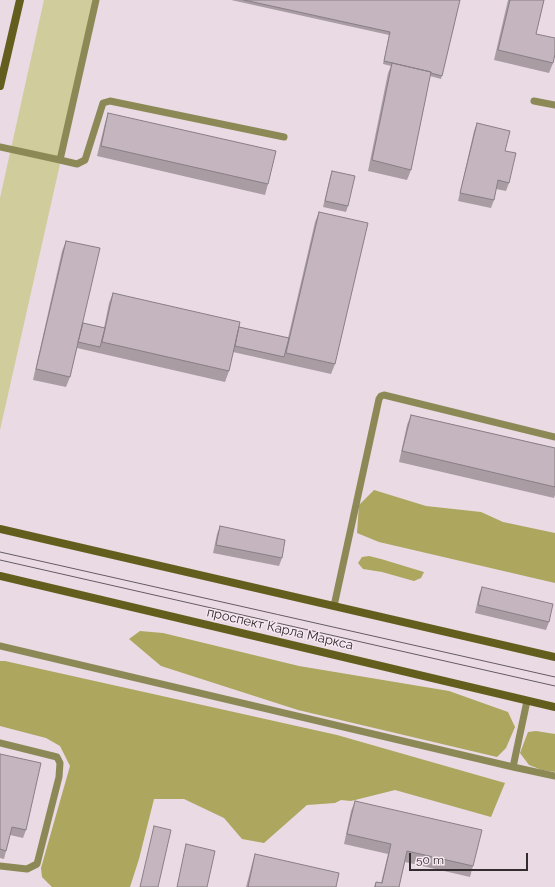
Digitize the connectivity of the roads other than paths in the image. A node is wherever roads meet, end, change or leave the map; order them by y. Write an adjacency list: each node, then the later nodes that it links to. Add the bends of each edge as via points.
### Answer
1 (20, 0): 3 (main road)
2 (96, 0): 8 (lane)
3 (0, 86)
4 (534, 101): 5 (lane)
5 (555, 105)
6 (284, 137): 8 (lane, via 110,101 102,103 85,160 77,164)
7 (0, 147): 8 (lane)
8 (60, 160)
9 (555, 437): 12 (lane, via 381,396)
10 (0, 529): 12 (main road)
11 (0, 576): 15 (main road, проспект Карла Маркса)
12 (334, 606): 14 (main road)
13 (0, 646): 18 (lane)
14 (555, 657)
15 (527, 701): 16 (main road, проспект Карла Маркса); 18 (lane)
16 (555, 706)
17 (0, 743): 20 (lane, via 57,757 60,763 59,777 38,864 27,869)
18 (513, 767): 19 (lane)
19 (555, 776)
20 (0, 866)

